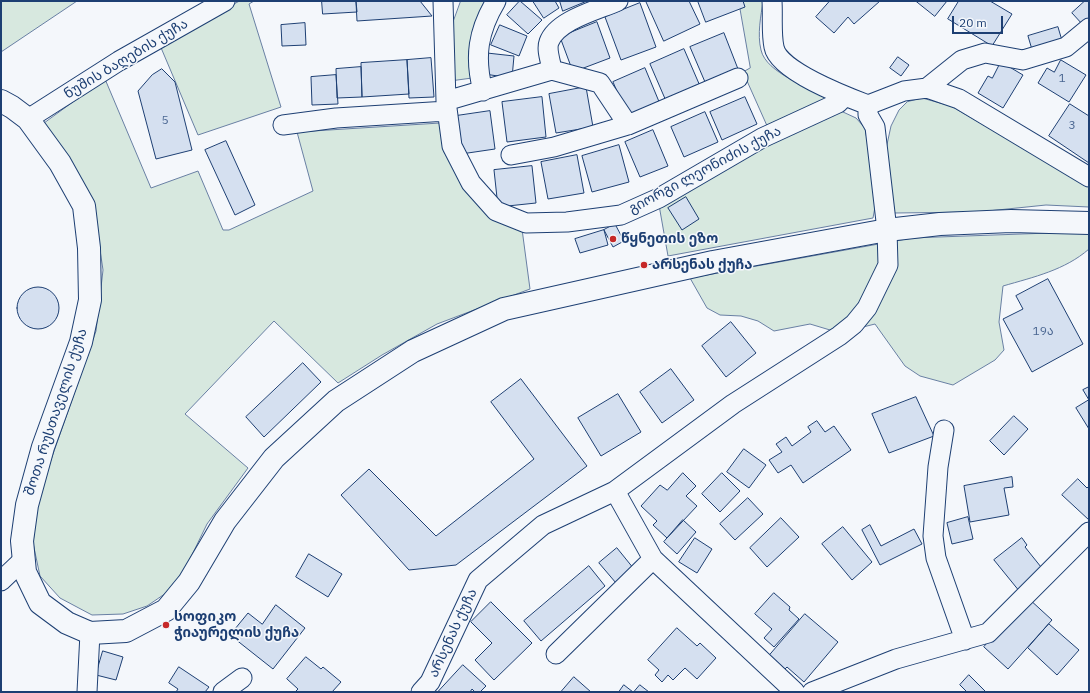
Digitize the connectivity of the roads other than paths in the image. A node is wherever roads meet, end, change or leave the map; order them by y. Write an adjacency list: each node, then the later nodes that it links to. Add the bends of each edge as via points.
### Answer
1 (225, 1): 14 (street, ნუშის ბაღების ქუჩა, via 120,61)
2 (443, 1): 13 (street, გიორგი ლეონიძის ქუჩა)
3 (496, 1): 10 (street, via 478,43 478,70)
4 (618, 1): 7 (street, via 563,24 554,33 548,43)
5 (772, 1): 11 (street, via 774,48 782,60 798,73)
6 (1089, 28): 9 (street, via 1066,47 1023,60 985,53 962,60)
7 (552, 70): 10 (street); 16 (street, via 600,82)
8 (738, 78): 16 (street)
9 (927, 88): 12 (street, via 904,91); 18 (street, via 959,99)
10 (483, 91): 13 (street)
11 (845, 96): 12 (street); 13 (street, გიორგი ლეონიძის ქუჩა, via 838,103 762,138 659,198 622,215 567,222 526,223 496,211 471,183 452,146)
12 (868, 105): 20 (street, არსენას ქუჩა, via 868,115 875,127)
13 (447, 106): 15 (street)
14 (11, 110): 24 (main road, შოთა რუსთაველის ქუჩა, via 60,164 84,206 89,248 90,300 81,342 43,447 27,506 22,541)
15 (283, 124)
16 (628, 125): 17 (street, via 554,147)
17 (511, 155)
18 (1089, 177)
19 (1089, 222): 20 (main road, შოთა რუსთაველის ქუჩა, via 1011,221 940,224)
20 (887, 230): 22 (street, არსენას ქუჩა, via 888,265 867,308 854,324 733,404); 27 (main road, შოთა რუსთაველის ქუჩა, via 713,262 504,309 413,351 336,401 274,458 225,521 189,582 166,610 126,631)
21 (944, 430): 28 (street, via 938,467 933,536 936,558)
22 (615, 491): 25 (street); 33 (street, არსენას ქუჩა, via 543,525 478,580 430,682)
23 (1089, 532): 28 (street, via 988,633)
24 (24, 559): 26 (street); 27 (main road, შოთა რუსთაველის ქუჩა, via 25,572 40,603 67,623)
25 (653, 559): 29 (street); 34 (street)
26 (1, 581)
27 (90, 633): 31 (street)
28 (965, 640): 35 (street, via 896,660)
29 (556, 654)
30 (242, 678): 32 (street)
31 (87, 692)
32 (223, 692)
33 (421, 692)
34 (795, 692)
35 (812, 692)

